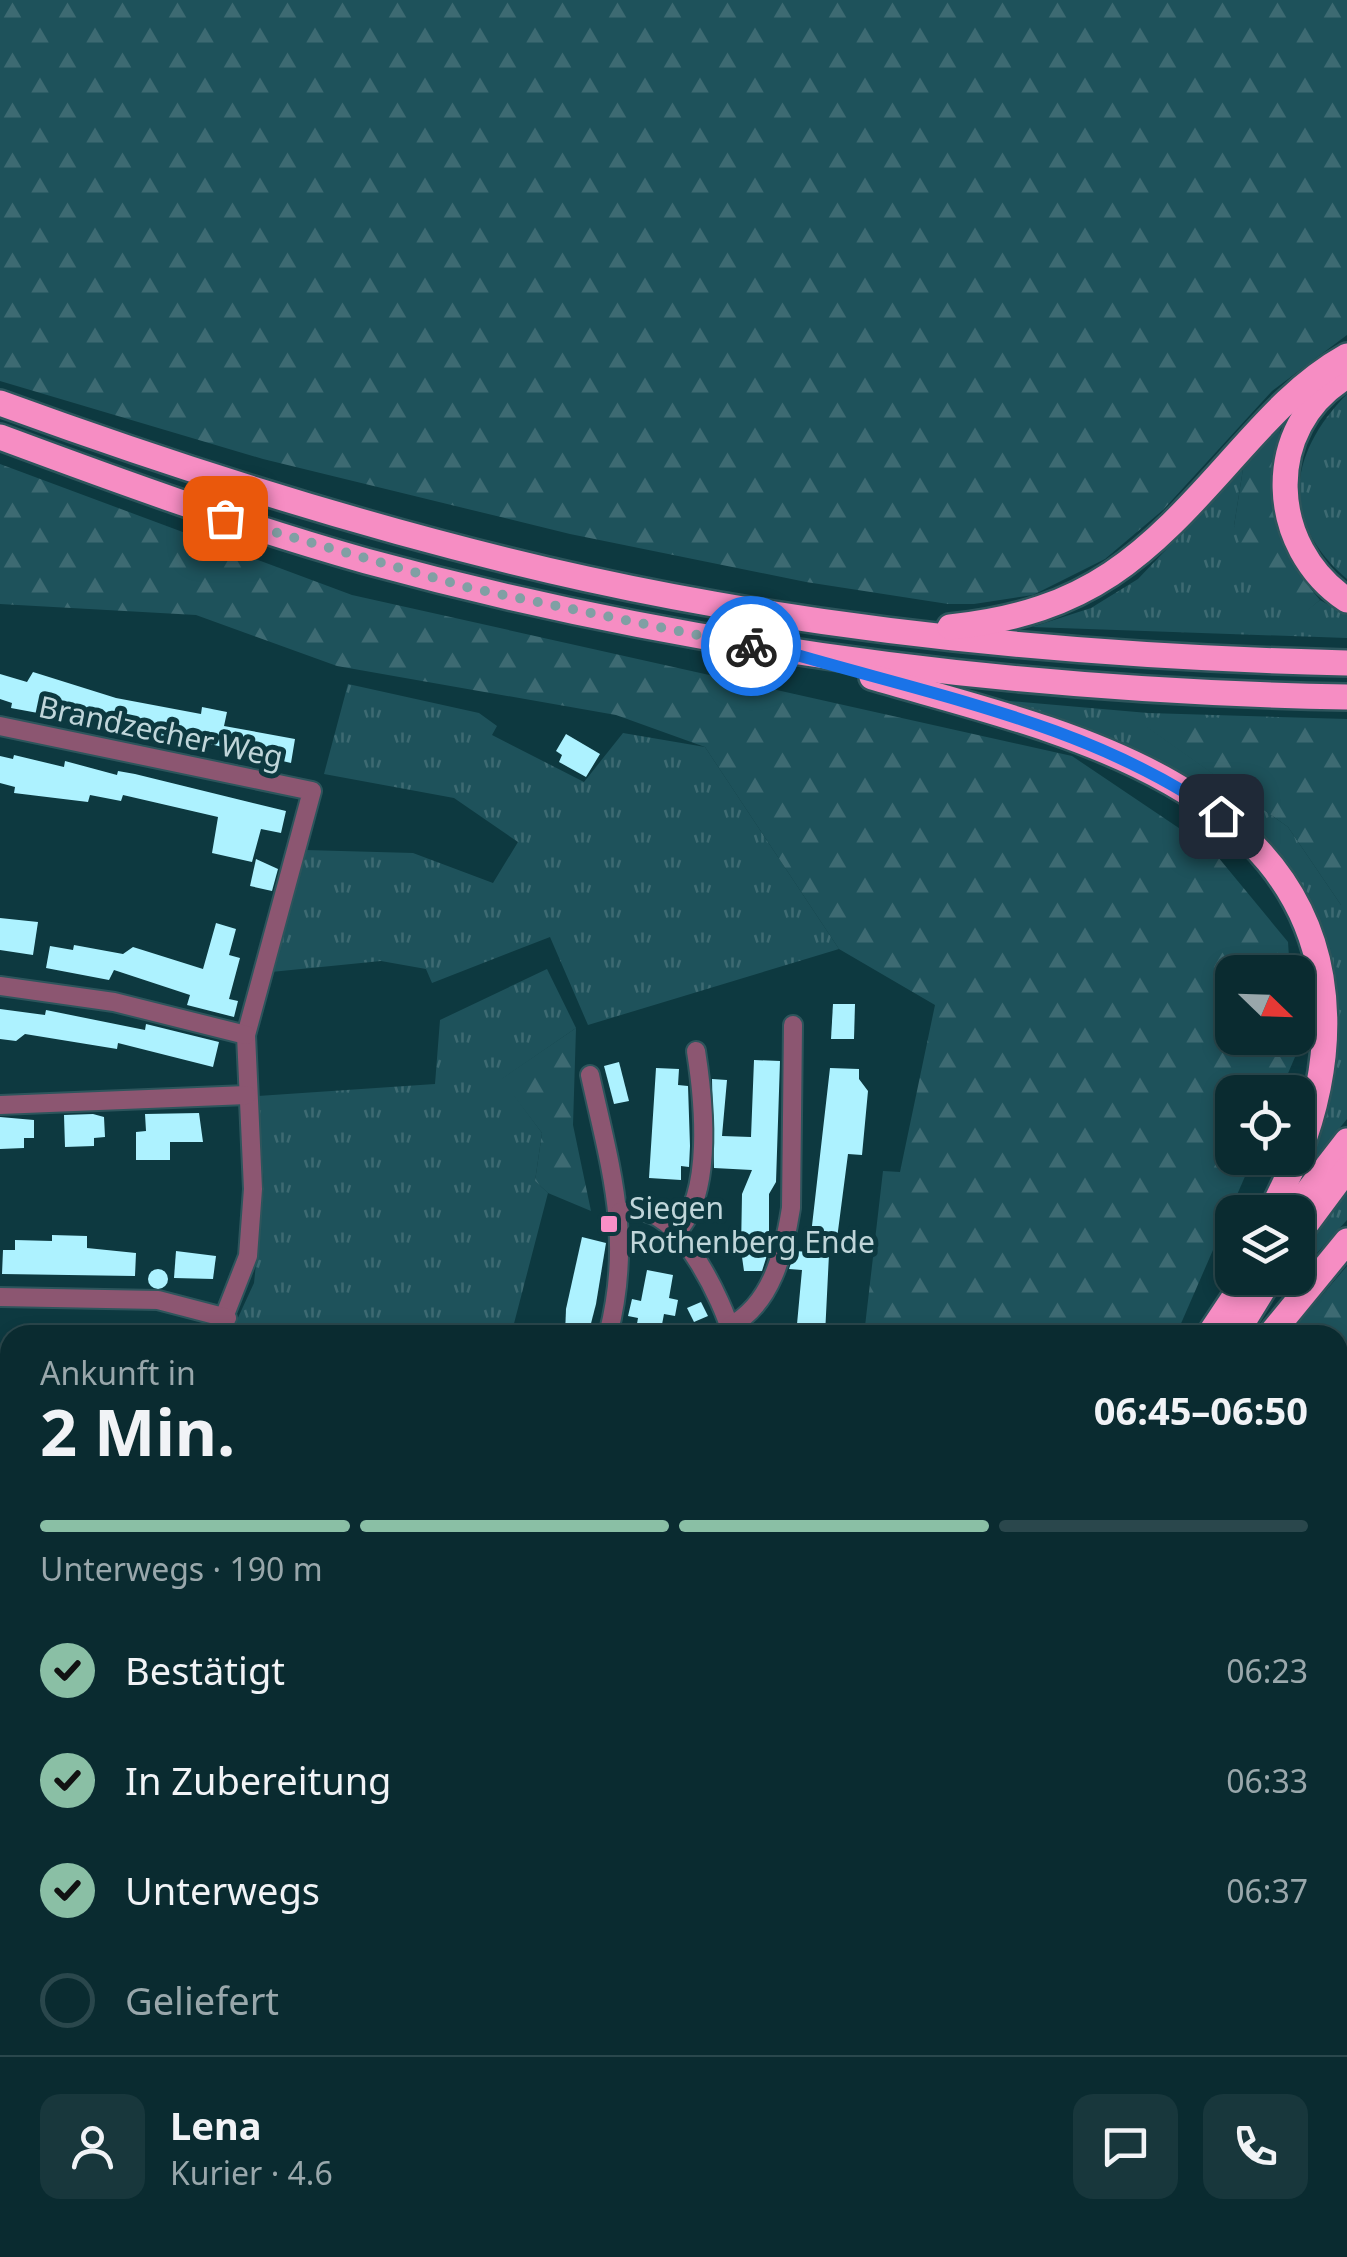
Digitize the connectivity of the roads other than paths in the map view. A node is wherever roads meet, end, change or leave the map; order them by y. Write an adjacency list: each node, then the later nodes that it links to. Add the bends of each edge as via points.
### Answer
1 (1347, 356): 6 (highway, via 1289,398 1146,549 1081,594 981,624)
2 (1347, 376): 5 (highway, via 1298,428 1284,494 1302,554)
3 (0, 403): 6 (highway, via 306,505 495,558 687,599)
4 (0, 437): 7 (highway, via 156,495 364,560 576,613)
5 (1347, 600)
6 (882, 629): 8 (highway, via 1080,651)
7 (790, 653): 9 (highway, via 1085,687); 17 (highway, via 1096,747 1179,788 1246,838 1286,885 1312,940 1324,997)
8 (1347, 663)
9 (1347, 697)
10 (0, 726): 13 (street, Brandzecher Weg, via 312,791)
11 (0, 986): 13 (street, via 114,1002)
12 (793, 1025): 34 (street, via 786,1237 765,1296)
13 (246, 1035): 16 (street)
14 (696, 1051): 24 (street, via 702,1087 699,1194)
15 (590, 1075): 22 (street)
16 (247, 1095): 18 (street); 31 (street, via 253,1190 248,1256)
17 (1315, 1095)
18 (0, 1105)
19 (1347, 1141): 21 (highway)
20 (1347, 1169): 23 (highway)
21 (1305, 1195)
22 (620, 1212): 24 (street, via 647,1212); 32 (street, via 621,1263)
23 (1315, 1212)
24 (677, 1232): 33 (street)
25 (1347, 1241): 38 (highway)
26 (1228, 1295): 35 (highway)
27 (1235, 1295): 36 (highway)
28 (1260, 1295): 37 (highway)
29 (0, 1296): 30 (street, via 158,1300)
30 (220, 1325)
31 (222, 1325)
32 (610, 1325)
33 (728, 1325)
34 (737, 1325)
35 (1213, 1325)
36 (1215, 1325)
37 (1241, 1325)
38 (1278, 1325)

